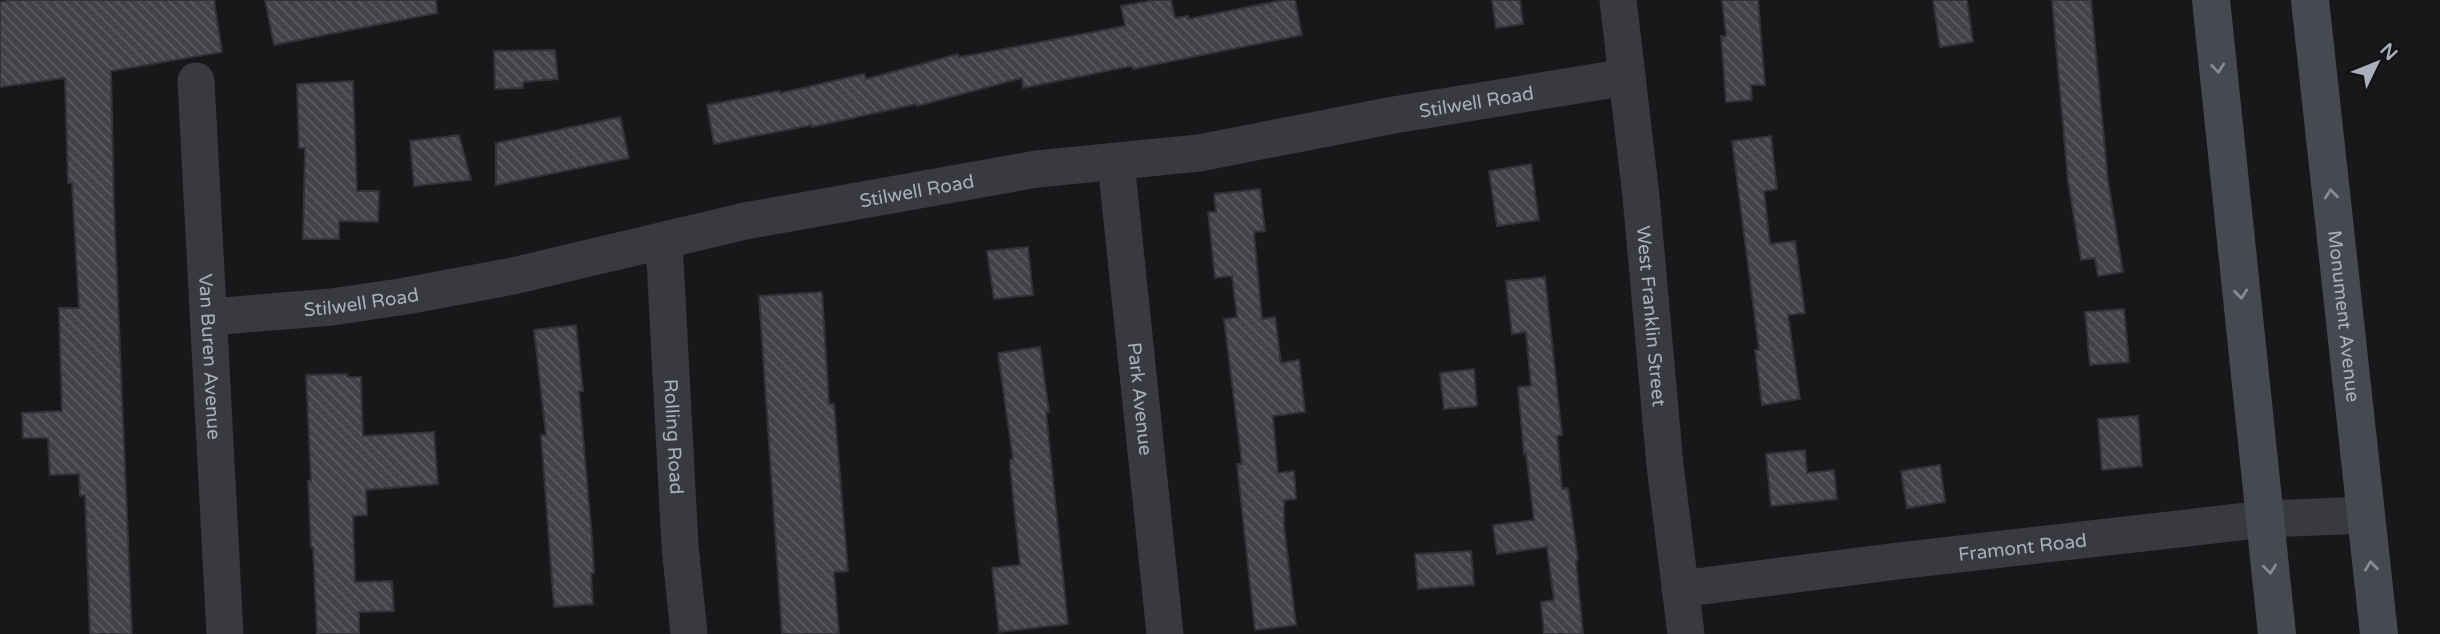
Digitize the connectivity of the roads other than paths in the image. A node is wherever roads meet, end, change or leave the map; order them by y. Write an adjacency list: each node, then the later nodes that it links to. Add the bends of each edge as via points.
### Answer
1 (1618, 0): 4 (street, West Franklin Street)
2 (2211, 0): 10 (street, one-way to 10)
3 (2310, 0): 9 (street, Monument Avenue, one-way to 3)
4 (1627, 77): 6 (street, Stilwell Road, via 1199,153); 11 (street, West Franklin Street)
5 (196, 81): 8 (street, Van Buren Avenue)
6 (1116, 162): 7 (street, Stilwell Road, via 1037,169 745,221); 14 (street, Park Avenue)
7 (664, 241): 8 (street, Stilwell Road, via 406,296); 13 (street, Rolling Road)
8 (210, 317): 12 (street, Van Buren Avenue)
9 (2366, 515): 10 (street, Framont Road); 17 (street, Monument Avenue, one-way to 9)
10 (2265, 520): 11 (street, Framont Road); 16 (street, one-way to 16)
11 (1680, 589): 15 (street, West Franklin Street)
12 (225, 634)
13 (689, 634)
14 (1165, 634)
15 (1685, 634)
16 (2277, 634)
17 (2379, 634)

